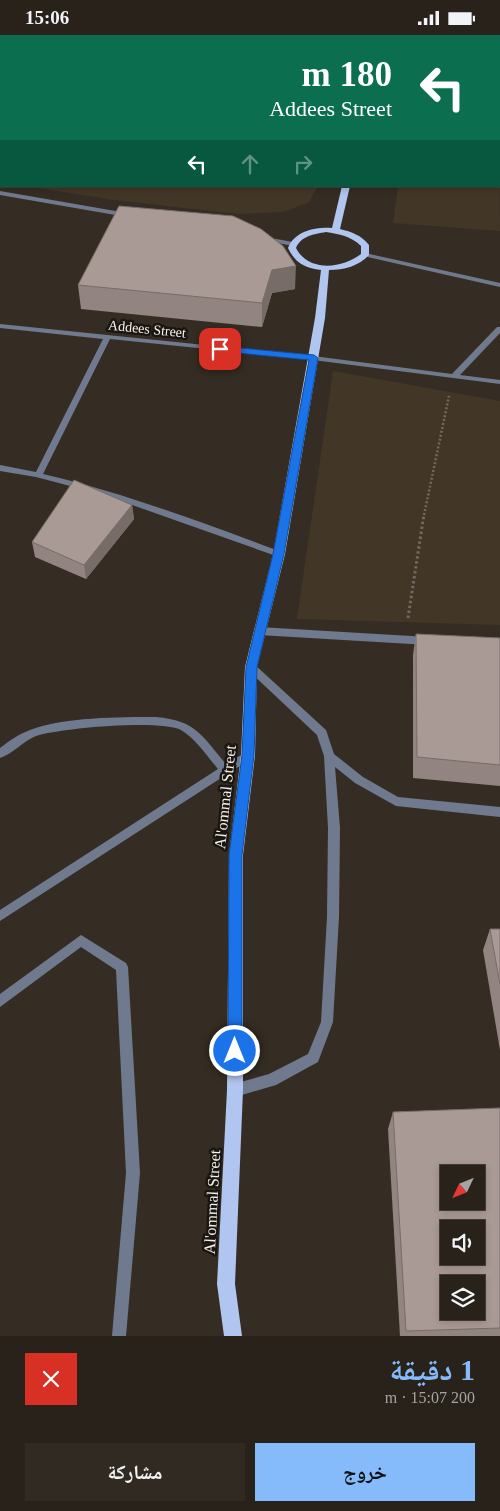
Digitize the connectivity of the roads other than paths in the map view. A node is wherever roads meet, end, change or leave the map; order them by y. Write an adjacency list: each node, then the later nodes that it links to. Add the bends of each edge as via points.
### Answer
1 (346, 187): 4 (main road)
2 (0, 193): 3 (street)
3 (137, 217)
4 (335, 231): 6 (main road, via 309,233); 7 (main road, via 360,239 365,245)
5 (254, 237): 6 (street)
6 (293, 243): 8 (main road, via 293,253 301,261)
7 (365, 255): 8 (main road, via 346,267); 9 (street)
8 (325, 268): 13 (main road, Al'ommal Street)
9 (500, 285)
10 (0, 326): 12 (street, Addees Street)
11 (500, 329): 14 (street)
12 (107, 338): 13 (street, Addees Street); 17 (street)
13 (314, 358): 14 (street, Addees Street); 18 (main road, Al'ommal Street)
14 (454, 376): 15 (street, Addees Street)
15 (500, 382)
16 (0, 468): 17 (street)
17 (39, 474): 18 (street, via 117,494)
18 (278, 554): 19 (main road, Al'ommal Street)
19 (259, 631): 20 (street); 21 (main road, Al'ommal Street)
20 (443, 641)
21 (251, 667): 23 (main road, Al'ommal Street); 24 (street, via 322,733)
22 (0, 754): 25 (street, via 39,731 165,721 183,726)
23 (248, 755): 25 (street); 29 (main road, Al'ommal Street, via 236,855)
24 (329, 755): 26 (street, via 359,780 396,801); 29 (street, via 334,847 327,1022 313,1058 271,1080)
25 (225, 770): 27 (street)
26 (500, 812)
27 (0, 915)
28 (0, 1001): 30 (street, via 81,940 122,967 133,1173)
29 (235, 1090): 31 (main road, Al'ommal Street, via 226,1284)
30 (119, 1336)
31 (233, 1336)

